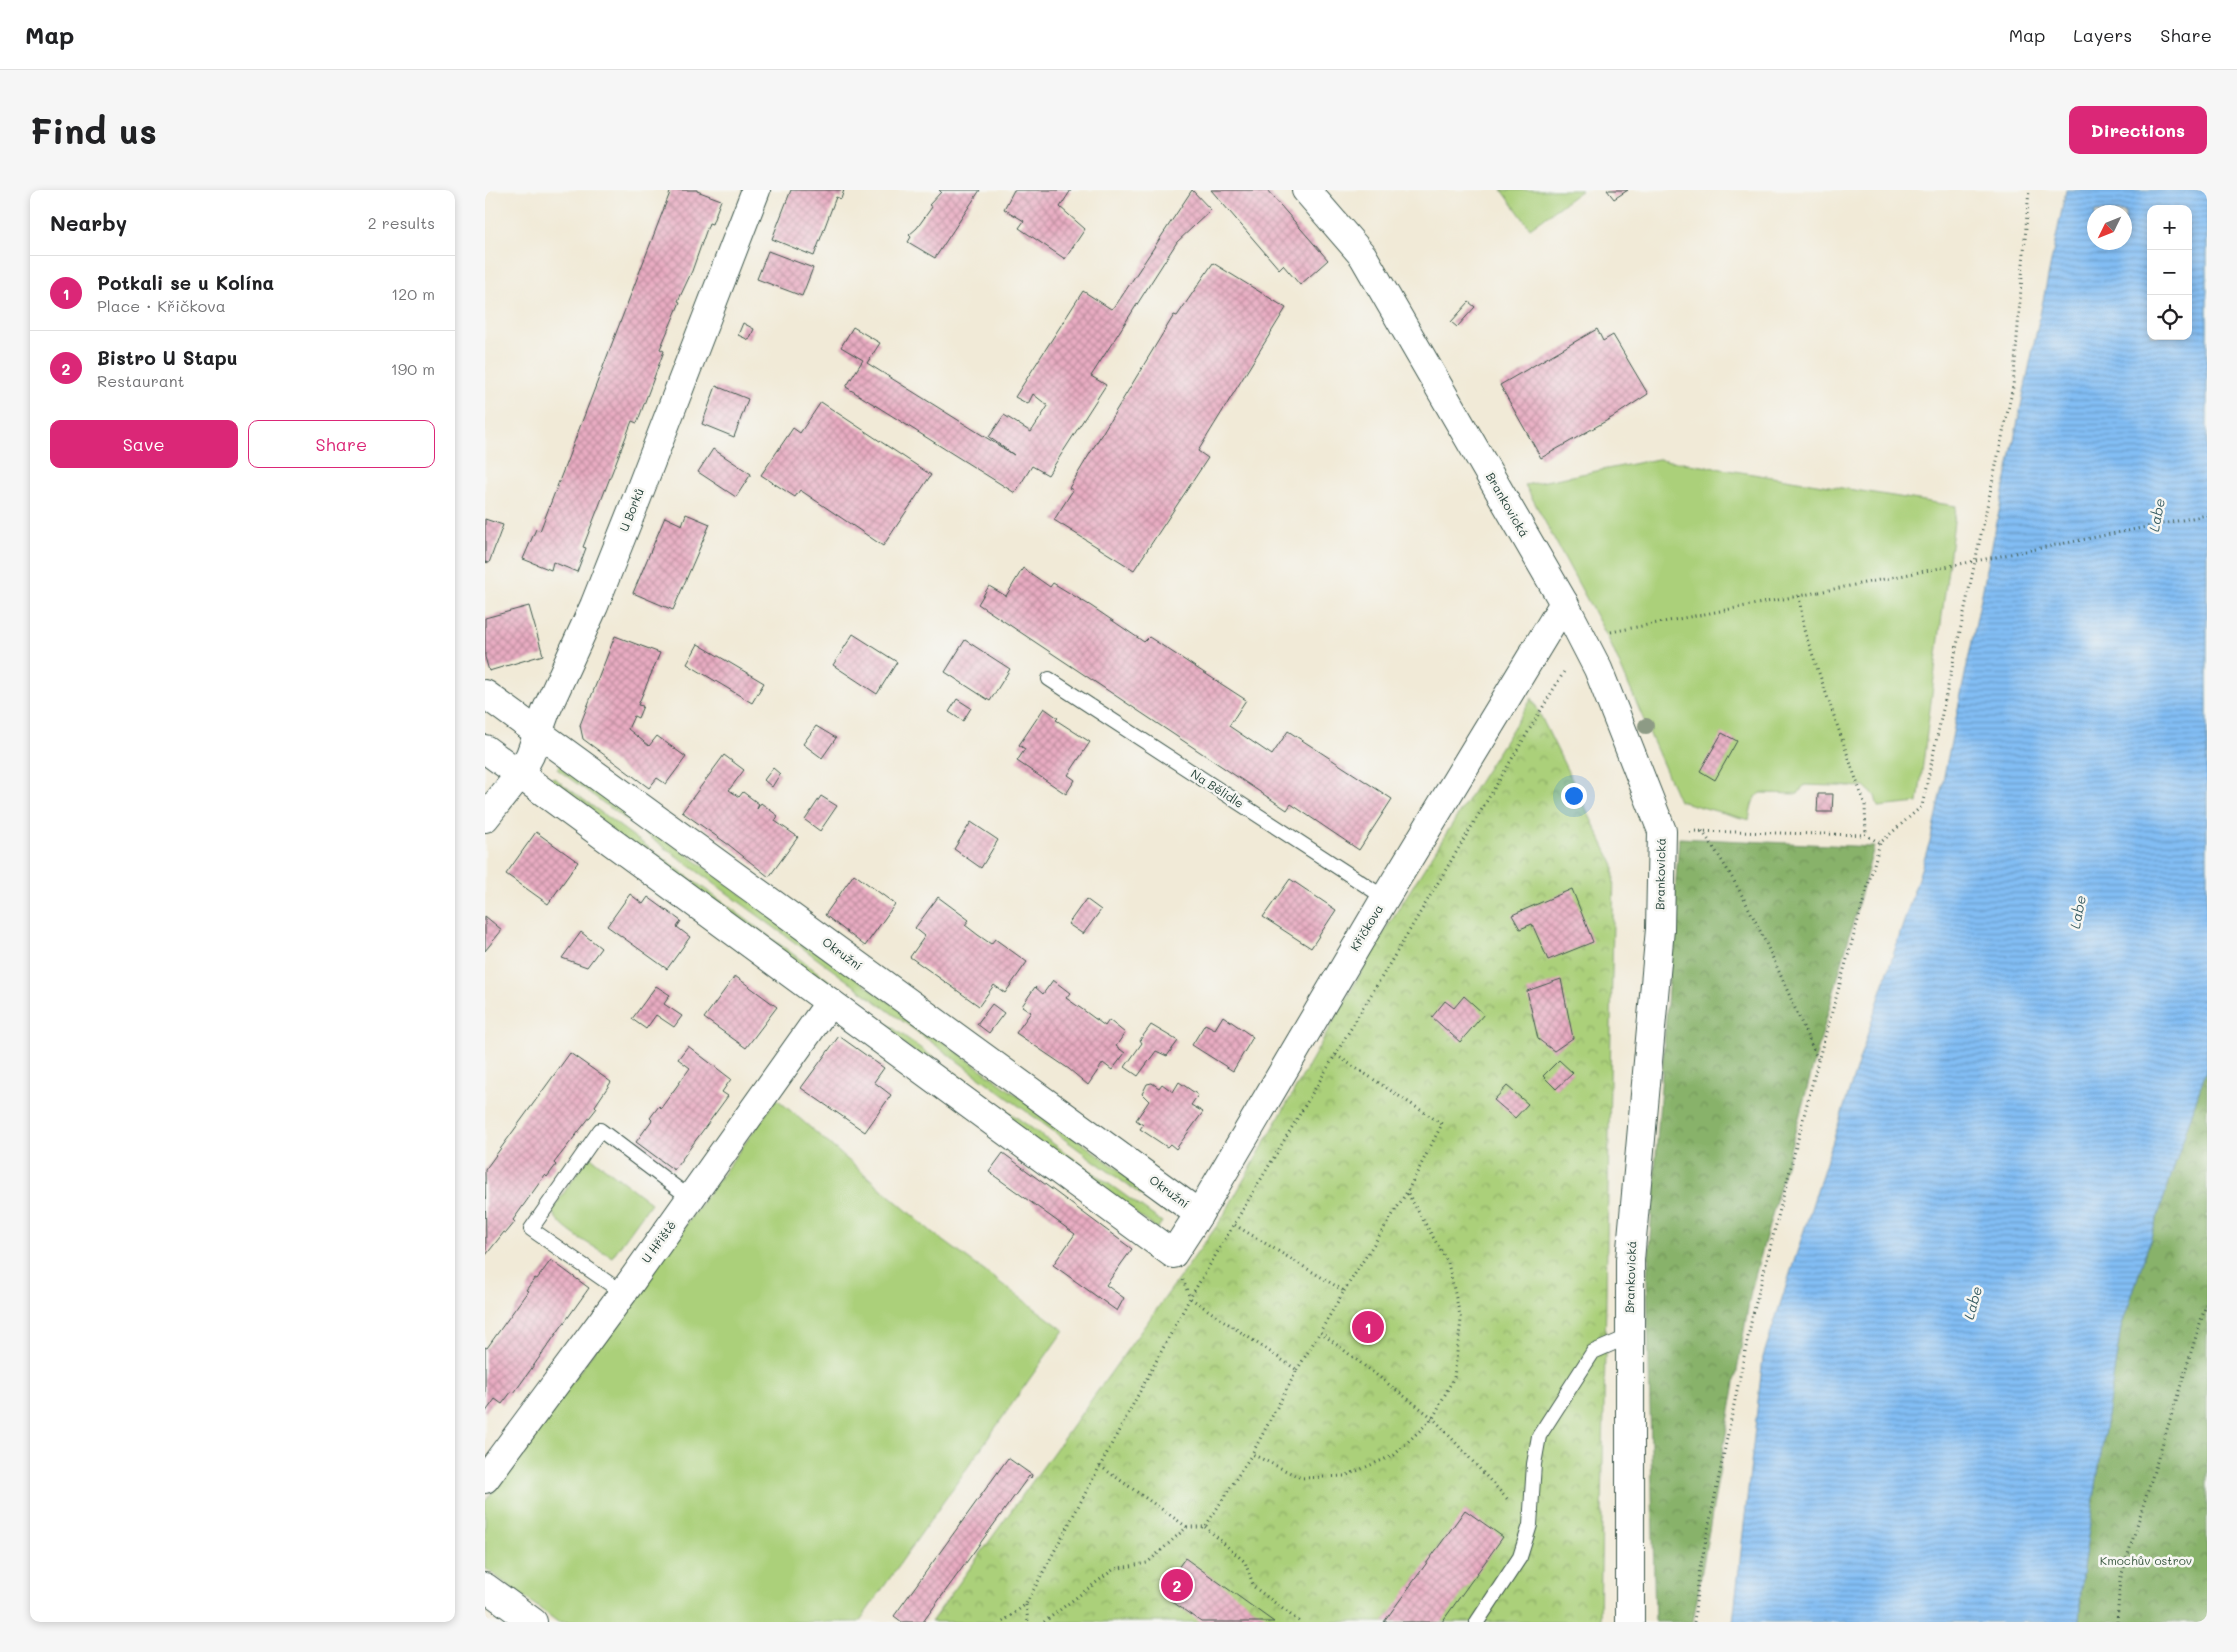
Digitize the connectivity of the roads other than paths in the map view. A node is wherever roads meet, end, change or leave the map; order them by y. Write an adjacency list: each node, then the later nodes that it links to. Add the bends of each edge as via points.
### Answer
1 (756, 190): 6 (street, U Borků, via 594,606)
2 (1306, 190): 3 (street, Brankovická, via 1363,256)
3 (1564, 603): 10 (street, Křičkova); 15 (street, Brankovická, via 1598,670 1662,831 1660,929 1630,1260)
4 (1049, 679): 10 (lane, Na Bělidle)
5 (485, 694): 6 (street, Okružní)
6 (537, 732): 8 (street, U Borků); 13 (street, Okružní)
7 (485, 749): 8 (street)
8 (520, 774): 9 (street, U Borků); 11 (street)
9 (485, 818)
10 (1385, 898): 13 (street, Křičkova)
11 (830, 1002): 12 (street, U Hřiště); 13 (street, Křičkova, via 1173,1254)
12 (690, 1198): 14 (street, U Hřiště); 14 (lane, via 600,1130 531,1229)
13 (1199, 1214)
14 (623, 1293): 16 (street, U Hřiště)
15 (1630, 1336): 19 (lane, via 1593,1352 1539,1436 1531,1525 1520,1557); 20 (street, Brankovická)
16 (485, 1480)
17 (485, 1587): 18 (street)
18 (533, 1622)
19 (1477, 1622)
20 (1630, 1622)

